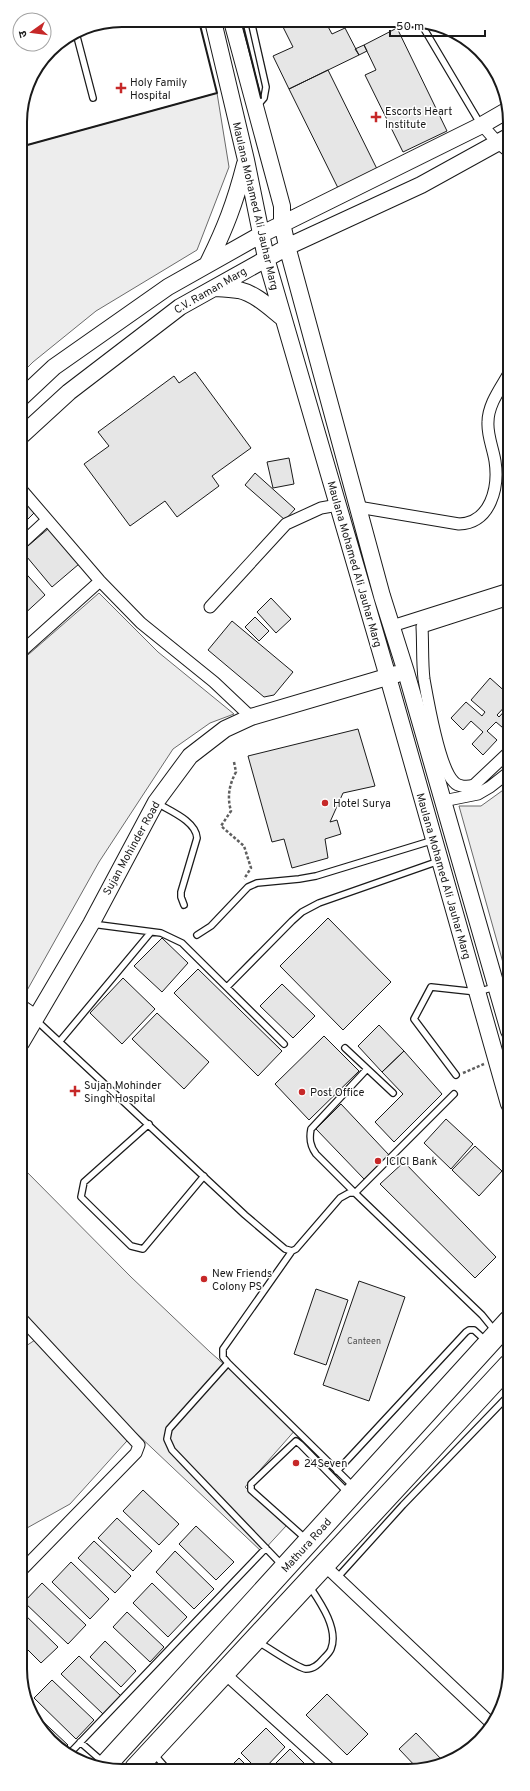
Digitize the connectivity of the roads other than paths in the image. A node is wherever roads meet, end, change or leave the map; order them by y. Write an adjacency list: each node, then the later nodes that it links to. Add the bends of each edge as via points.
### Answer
1 (214, 27): 12 (main road, Maulana Mohamed Ali Jauhar Marg)
2 (234, 27): 7 (main road, Maulana Mohamed Ali Jauhar Marg)
3 (252, 27): 7 (lane, via 266,93)
4 (424, 29): 9 (lane)
5 (77, 39): 6 (lane)
6 (93, 98)
7 (256, 108): 13 (main road, Maulana Mohamed Ali Jauhar Marg, via 282,206)
8 (502, 114): 9 (main road)
9 (482, 126): 10 (street); 13 (main road)
10 (503, 142)
11 (503, 145): 15 (main road, C.V. Raman Marg)
12 (246, 160): 14 (main road, Maulana Mohamed Ali Jauhar Marg); 17 (main road, via 236,201)
13 (282, 223): 14 (main road); 15 (main road, Maulana Mohamed Ali Jauhar Marg)
14 (262, 234): 16 (main road, Maulana Mohamed Ali Jauhar Marg); 17 (main road)
15 (288, 246): 16 (main road, C.V. Raman Marg); 25 (main road, Maulana Mohamed Ali Jauhar Marg)
16 (266, 258): 18 (main road, C.V. Raman Marg); 19 (main road, Maulana Mohamed Ali Jauhar Marg)
17 (207, 265): 21 (main road, via 168,287 54,368)
18 (214, 288): 19 (main road, via 239,290 249,294 261,300); 22 (main road, C.V. Raman Marg, via 180,306 69,392)
19 (283, 318): 24 (main road, Maulana Mohamed Ali Jauhar Marg)
20 (503, 384): 25 (street, via 490,407 488,422 495,462 495,488 485,512 478,519 470,524 454,523)
21 (27, 392)
22 (27, 430)
23 (27, 496): 26 (street)
24 (338, 505): 31 (street, via 321,508 286,524); 35 (main road, Maulana Mohamed Ali Jauhar Marg)
25 (358, 506): 32 (main road, Maulana Mohamed Ali Jauhar Marg)
26 (47, 520): 27 (street); 28 (street)
27 (27, 538)
28 (100, 581): 33 (street); 36 (street, via 141,623 214,682)
29 (503, 590): 32 (street)
30 (503, 602): 37 (street, via 422,627 424,678 441,760 455,784 469,787 474,785)
31 (210, 607)
32 (392, 626): 34 (main road, Maulana Mohamed Ali Jauhar Marg)
33 (27, 647)
34 (406, 672): 35 (main road, Sujan Mohinder Road); 39 (main road, Maulana Mohamed Ali Jauhar Marg)
35 (388, 677): 36 (main road, Sujan Mohinder Road); 41 (main road, Maulana Mohamed Ali Jauhar Marg)
36 (251, 717): 40 (main road, Sujan Mohinder Road, via 225,729 190,756)
37 (503, 758)
38 (503, 777): 39 (street, via 478,794)
39 (443, 801): 47 (main road, Maulana Mohamed Ali Jauhar Marg)
40 (156, 802): 43 (lane, via 192,825 197,832 181,892); 44 (main road, Sujan Mohinder Road)
41 (434, 840): 42 (main road, Maulana Mohamed Ali Jauhar Marg); 46 (lane, via 316,876 257,883 248,888 211,926)
42 (440, 861): 48 (lane, via 319,903 302,912); 49 (main road, Maulana Mohamed Ali Jauhar Marg)
43 (184, 905)
44 (91, 924): 45 (lane); 52 (main road, Sujan Mohinder Road)
45 (152, 932): 48 (lane, via 161,933 182,943); 54 (lane)
46 (198, 935)
47 (497, 986): 49 (lane); 50 (main road, Maulana Mohamed Ali Jauhar Marg)
48 (227, 987): 55 (lane)
49 (477, 992): 58 (lane, via 431,987 414,1019); 59 (main road, Maulana Mohamed Ali Jauhar Marg)
50 (503, 1008)
51 (27, 1010): 52 (street)
52 (36, 1017): 53 (main road, Sujan Mohinder Road); 54 (lane)
53 (27, 1033)
54 (60, 1041): 62 (lane)
55 (284, 1044)
56 (345, 1048): 57 (lane)
57 (367, 1069): 60 (lane); 64 (lane, via 311,1129 310,1135 312,1148 316,1154)
58 (456, 1076)
59 (503, 1083)
60 (393, 1094)
61 (454, 1094): 64 (lane)
62 (149, 1124): 63 (lane); 63 (lane, via 84,1182 81,1197 131,1246 143,1249)
63 (204, 1176): 65 (lane, via 251,1220)
64 (355, 1193): 65 (lane, via 340,1198 296,1250); 67 (lane)
65 (292, 1251): 68 (lane, via 223,1349 223,1357)
66 (27, 1325): 75 (street, via 139,1445 136,1453)
67 (499, 1333): 71 (lane, via 474,1330 466,1332); 72 (highway, Mathura Road)
68 (228, 1363): 71 (lane); 74 (lane, via 169,1429 167,1439 172,1450)
69 (503, 1373): 77 (highway)
70 (503, 1402): 77 (lane, via 418,1489)
71 (337, 1471): 72 (lane)
72 (354, 1493): 73 (highway, Mathura Road); 73 (lane, via 296,1441 251,1484 251,1490)
73 (309, 1542): 76 (highway, Mathura Road)
74 (266, 1548): 76 (lane); 82 (lane)
75 (27, 1565)
76 (285, 1568): 86 (highway, Mathura Road)
77 (330, 1571): 78 (highway); 81 (street)
78 (307, 1584): 79 (highway); 79 (lane, via 329,1618 333,1636 331,1650 316,1667 307,1669 298,1666)
79 (254, 1640): 80 (highway)
80 (223, 1672): 84 (highway); 89 (street)
81 (488, 1720)
82 (80, 1742): 83 (lane); 85 (lane)
83 (73, 1750)
84 (151, 1751): 87 (highway); 88 (lane)
85 (98, 1760)
86 (108, 1763)
87 (139, 1764)
88 (163, 1764)
89 (324, 1764)

